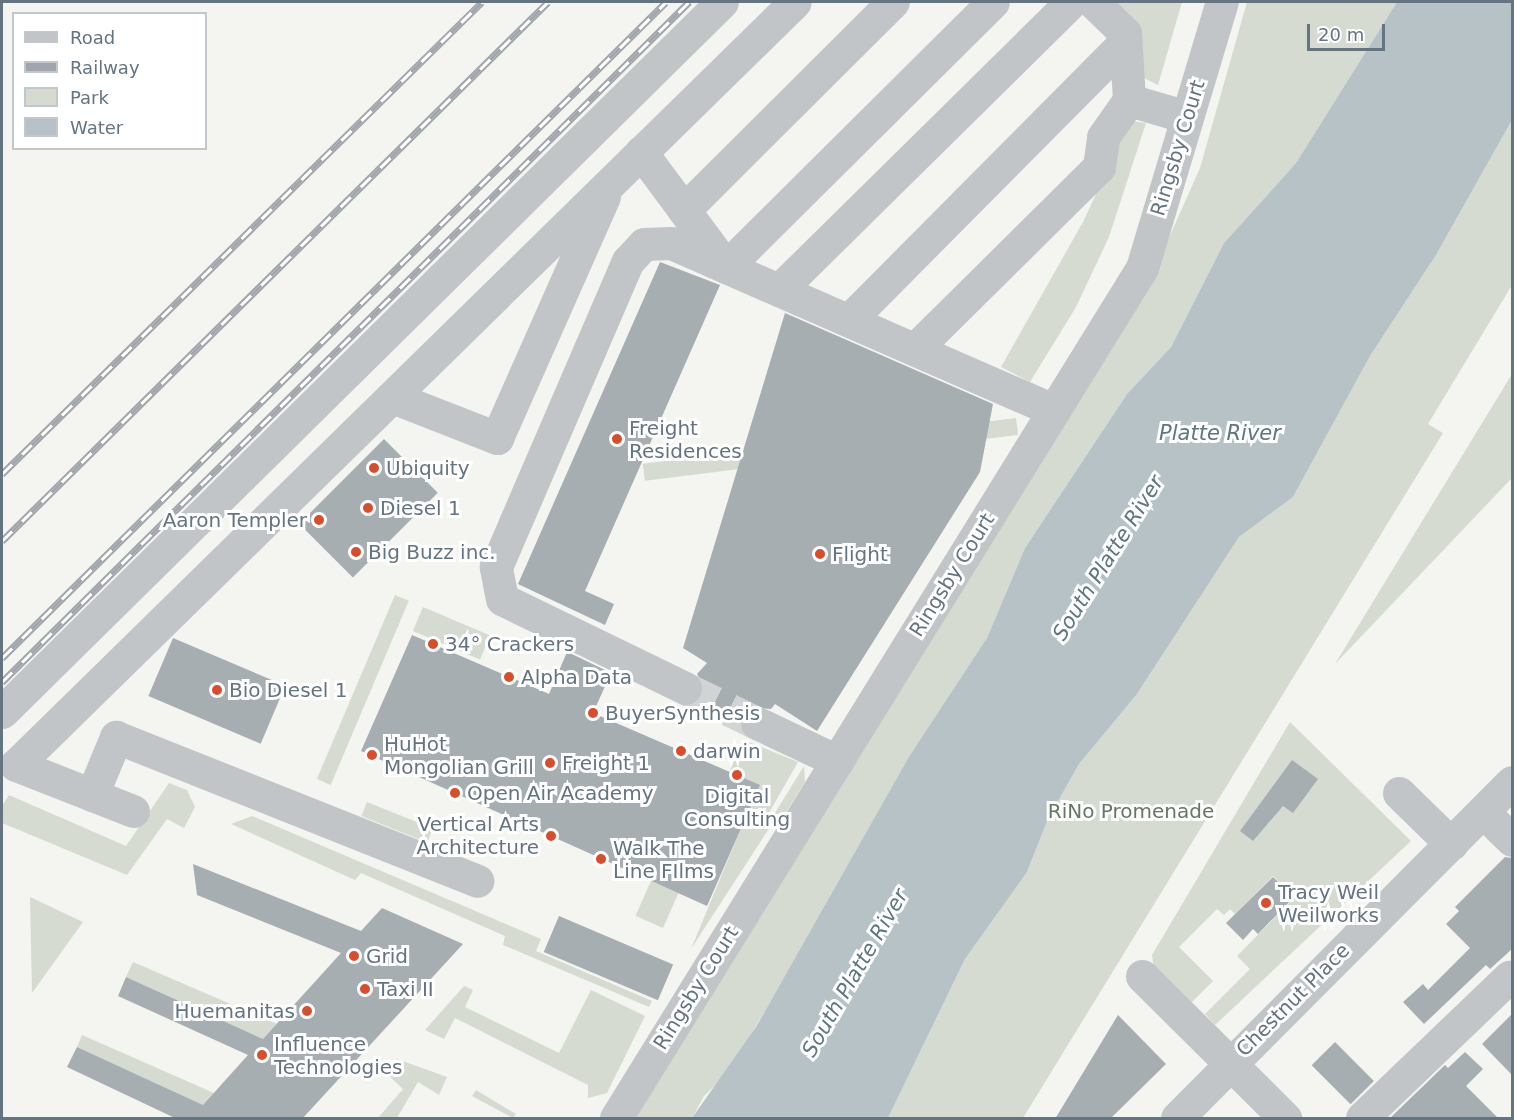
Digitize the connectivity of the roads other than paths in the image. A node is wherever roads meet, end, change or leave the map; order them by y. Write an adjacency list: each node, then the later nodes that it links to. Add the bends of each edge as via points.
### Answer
1 (722, 2): 21 (street)
2 (795, 2): 11 (street)
3 (893, 2): 13 (street)
4 (993, 2): 14 (street)
5 (1071, 2): 15 (street)
6 (1093, 2): 8 (street, via 1125,33)
7 (1222, 2): 10 (street, Ringsby Court)
8 (1125, 42): 9 (street); 16 (street)
9 (1129, 100): 10 (street); 17 (street, via 1103,137 1099,166)
10 (1187, 117): 19 (street, Ringsby Court, via 1142,268)
11 (641, 152): 12 (street); 13 (street)
12 (610, 182): 18 (street); 18 (street, via 497,438)
13 (684, 210): 14 (street)
14 (726, 267): 15 (street); 20 (street, via 664,241 644,244 634,252 496,567 502,599)
15 (779, 290): 16 (street)
16 (849, 320): 17 (street)
17 (915, 349): 19 (street)
18 (392, 396): 26 (street, via 16,765)
19 (1054, 410): 23 (street, Ringsby Court)
20 (685, 688)
21 (2, 712)
22 (757, 723): 23 (street)
23 (837, 761): 35 (street, Ringsby Court)
24 (1512, 782): 28 (street, Chestnut Place)
25 (1399, 793): 30 (street)
26 (92, 795): 27 (street); 31 (street, via 117,737)
27 (133, 811)
28 (1483, 812): 29 (street); 30 (street, Chestnut Place)
29 (1512, 840)
30 (1451, 844): 34 (street, Chestnut Place)
31 (477, 881)
32 (1142, 976): 34 (street)
33 (1509, 977): 38 (street)
34 (1230, 1063): 36 (street, Chestnut Place); 37 (street)
35 (616, 1119)
36 (1177, 1119)
37 (1285, 1119)
38 (1362, 1119)

